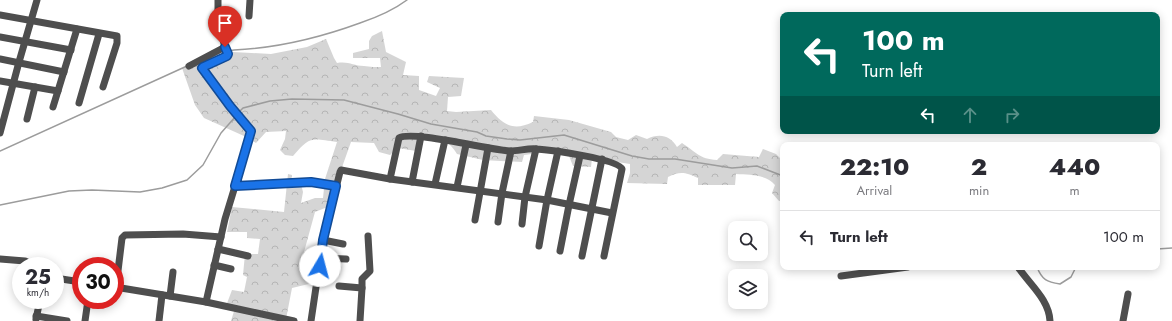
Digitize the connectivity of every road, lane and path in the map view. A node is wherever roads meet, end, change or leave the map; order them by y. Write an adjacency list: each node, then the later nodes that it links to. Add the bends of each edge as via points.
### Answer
1 (36, 0): 6 (street)
2 (218, 0): 12 (street, via 218,22)
3 (250, 0): 5 (street)
4 (0, 15): 6 (street)
5 (249, 16)
6 (31, 20): 7 (street); 10 (street)
7 (77, 29): 8 (street); 11 (street)
8 (98, 34): 20 (street, via 117,36); 22 (street)
9 (0, 37): 10 (street)
10 (26, 42): 11 (street); 14 (street)
11 (71, 50): 16 (street)
12 (227, 51): 15 (street); 38 (street, via 227,56 202,68 251,131)
13 (0, 59): 14 (street)
14 (19, 62): 16 (street); 18 (street)
15 (189, 66)
16 (64, 72): 21 (street)
17 (0, 81): 18 (street)
18 (13, 83): 19 (street); 25 (street)
19 (35, 87): 21 (street); 24 (street)
20 (103, 87)
21 (58, 92): 23 (street)
22 (79, 103)
23 (53, 107)
24 (27, 119)
25 (0, 133)
26 (421, 136): 27 (street); 35 (street, via 399,137); 36 (street)
27 (445, 140): 28 (street); 37 (street)
28 (466, 145): 29 (street); 40 (street)
29 (488, 148): 31 (street); 41 (street)
30 (536, 148): 31 (street); 32 (street); 43 (street)
31 (511, 151): 42 (street)
32 (558, 151): 33 (street); 44 (street)
33 (580, 156): 34 (street); 45 (street)
34 (602, 159): 46 (street); 47 (street, via 622,168)
35 (390, 179): 36 (street); 39 (street, via 342,170)
36 (412, 182): 37 (street)
37 (435, 184): 40 (street)
38 (235, 186): 39 (street, via 311,182); 52 (street)
39 (336, 186): 53 (street)
40 (457, 187): 41 (street)
41 (480, 190): 42 (street); 48 (street)
42 (502, 193): 43 (street); 49 (street)
43 (525, 197): 44 (street); 50 (street)
44 (547, 200): 45 (street); 55 (street)
45 (569, 205): 46 (street); 57 (street)
46 (591, 209): 47 (street); 59 (street)
47 (612, 213): 60 (street)
48 (475, 220)
49 (498, 222)
50 (522, 224)
51 (368, 236): 73 (street, via 370,271 362,279)
52 (221, 237): 56 (street); 61 (street, via 183,234 125,235 122,238)
53 (323, 240): 54 (street); 62 (street)
54 (343, 244)
55 (539, 246)
56 (218, 250): 58 (street); 66 (street)
57 (560, 251)
58 (248, 256)
59 (582, 256)
60 (604, 256)
61 (119, 257)
62 (321, 258): 64 (street); 86 (street)
63 (0, 259): 65 (street)
64 (346, 259)
65 (12, 260)
66 (214, 265): 67 (street); 78 (street)
67 (231, 270)
68 (886, 270): 71 (street)
69 (1020, 270): 88 (street, via 1042,298)
70 (173, 272): 77 (street)
71 (841, 276)
72 (339, 286): 73 (street)
73 (362, 288): 87 (street)
74 (124, 289): 76 (street)
75 (1128, 294): 89 (street)
76 (162, 295): 77 (street); 84 (street)
77 (170, 296): 78 (street)
78 (206, 302): 85 (street)
79 (38, 309): 81 (street)
80 (87, 309): 83 (street)
81 (36, 319): 82 (street)
82 (67, 321)
83 (85, 321)
84 (158, 321)
85 (294, 321)
86 (311, 321)
87 (360, 321)
88 (1050, 321)
89 (1123, 321)

